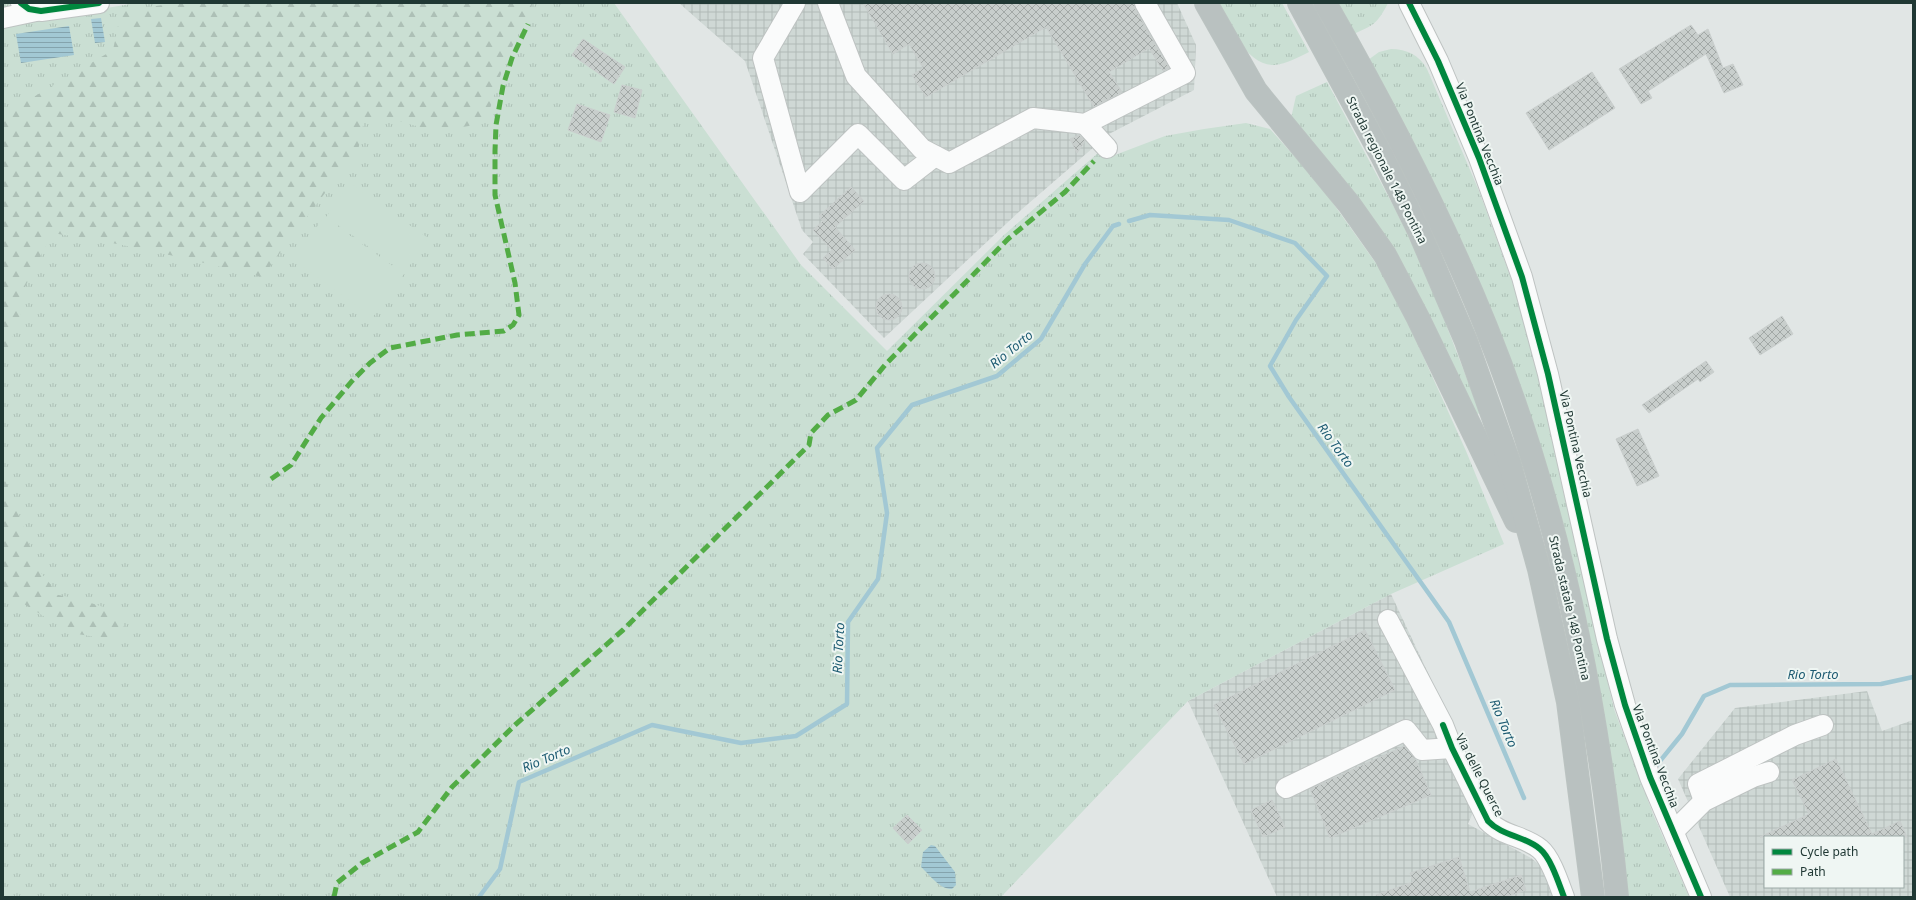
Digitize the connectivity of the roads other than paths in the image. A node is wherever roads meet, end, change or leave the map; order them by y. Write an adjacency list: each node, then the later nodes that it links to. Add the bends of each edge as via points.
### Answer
1 (98, 3): 9 (street)
2 (795, 3): 13 (street, via 763,58 800,192 858,134 904,180)
3 (828, 3): 13 (street, via 856,76 922,149)
4 (1145, 3): 11 (street, via 1185,73)
5 (1206, 3): 16 (highway, via 1256,91 1349,204 1392,267)
6 (1299, 3): 15 (highway, Strada regionale 148 Pontina, via 1416,224)
7 (1325, 3): 14 (highway, Strada regionale 148 Pontina, via 1419,177)
8 (1409, 3): 23 (street, Via Pontina Vecchia, via 1438,61 1481,164 1522,277 1548,374 1617,678 1642,755)
9 (28, 7): 10 (street)
10 (3, 18)
11 (1085, 124): 12 (street); 13 (street, via 1033,118 949,163)
12 (1108, 148)
13 (935, 156)
14 (1486, 328): 26 (highway, Strada statale 148 Pontina, via 1518,416 1554,535 1591,701)
15 (1466, 341): 16 (highway, Strada statale 148 Pontina, via 1509,462)
16 (1539, 569): 25 (highway, Strada statale 148 Pontina, via 1568,702)
17 (1388, 620): 19 (street, Via delle Querce, via 1443,725)
18 (1823, 724): 22 (street, via 1795,735 1698,784)
19 (1452, 748): 21 (street, via 1422,750 1406,730); 24 (street, Via delle Querce, via 1488,821 1483,825 1541,850 1549,860)
20 (1769, 772): 22 (street)
21 (1286, 788)
22 (1704, 801): 23 (street)
23 (1674, 831): 27 (street, Via Pontina Vecchia)
24 (1564, 897)
25 (1593, 897)
26 (1617, 897)
27 (1701, 897)

